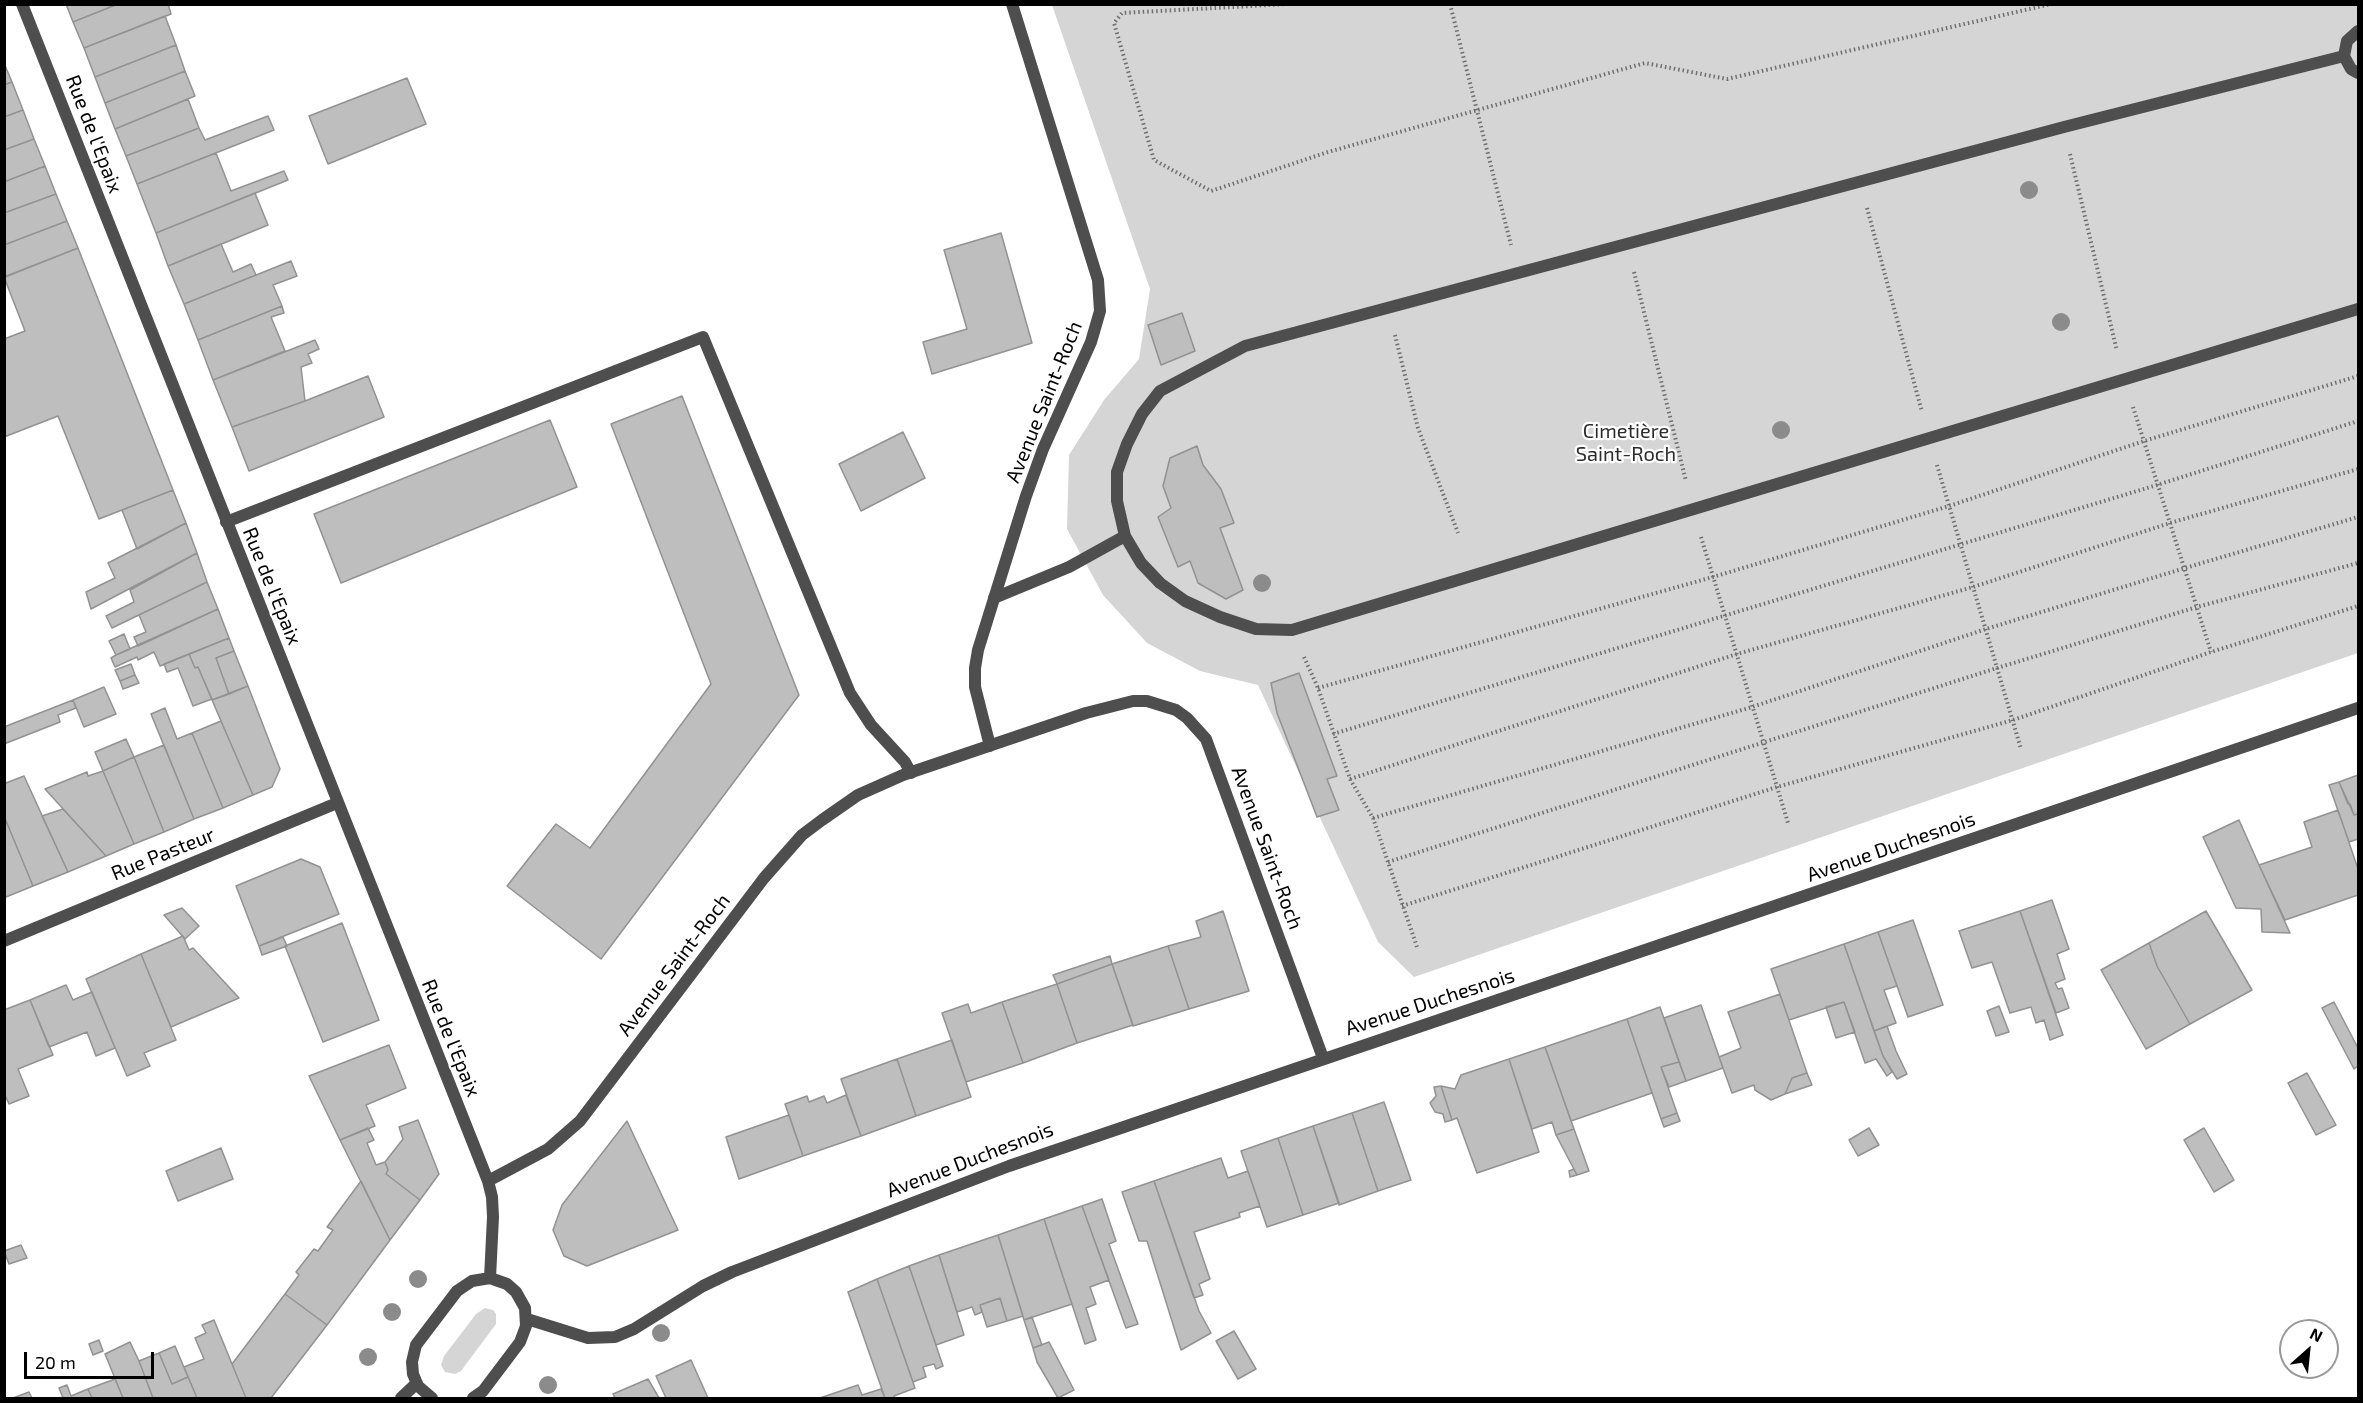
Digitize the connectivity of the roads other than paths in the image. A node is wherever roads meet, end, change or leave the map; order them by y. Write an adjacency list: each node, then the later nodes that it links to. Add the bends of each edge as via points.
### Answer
1 (22, 4): 7 (street, Rue de l'Epaix)
2 (1012, 4): 9 (street, Avenue Saint-Roch, via 1098,280 1100,311 1091,342 1035,471)
3 (2358, 31): 4 (street, via 2347,41)
4 (2344, 56): 5 (street); 8 (street, via 1245,346 1160,392 1142,414 1117,472 1117,501)
5 (2358, 73)
6 (2358, 309): 8 (street, via 1292,630 1256,629 1185,602 1140,563)
7 (226, 522): 12 (street, via 703,337 850,693); 13 (street, Rue de l'Epaix)
8 (1125, 536): 9 (street, via 1069,567)
9 (994, 598): 11 (street, Avenue Saint-Roch, via 975,668 977,699)
10 (2358, 708): 15 (street, Avenue Duchesnois)
11 (990, 746): 12 (street, Avenue Saint-Roch); 15 (street, Avenue Saint-Roch, via 1133,701 1163,705 1187,718 1206,740)
12 (911, 772): 16 (street, Avenue Saint-Roch, via 858,795 802,835 764,878 580,1121 548,1149)
13 (337, 803): 14 (street, Rue Pasteur); 16 (street, Rue de l'Epaix)
14 (4, 941)
15 (1323, 1058): 18 (street, Avenue Duchesnois, via 1020,1161 732,1272 615,1337 588,1338)
16 (488, 1182): 17 (street, via 493,1217)
17 (490, 1278): 18 (street, via 516,1292); 19 (street, via 461,1287 420,1339 412,1362)
18 (527, 1319): 22 (street, via 520,1342 483,1391)
19 (417, 1383): 20 (street); 21 (street)
20 (401, 1398)
21 (432, 1398)
22 (473, 1398)

